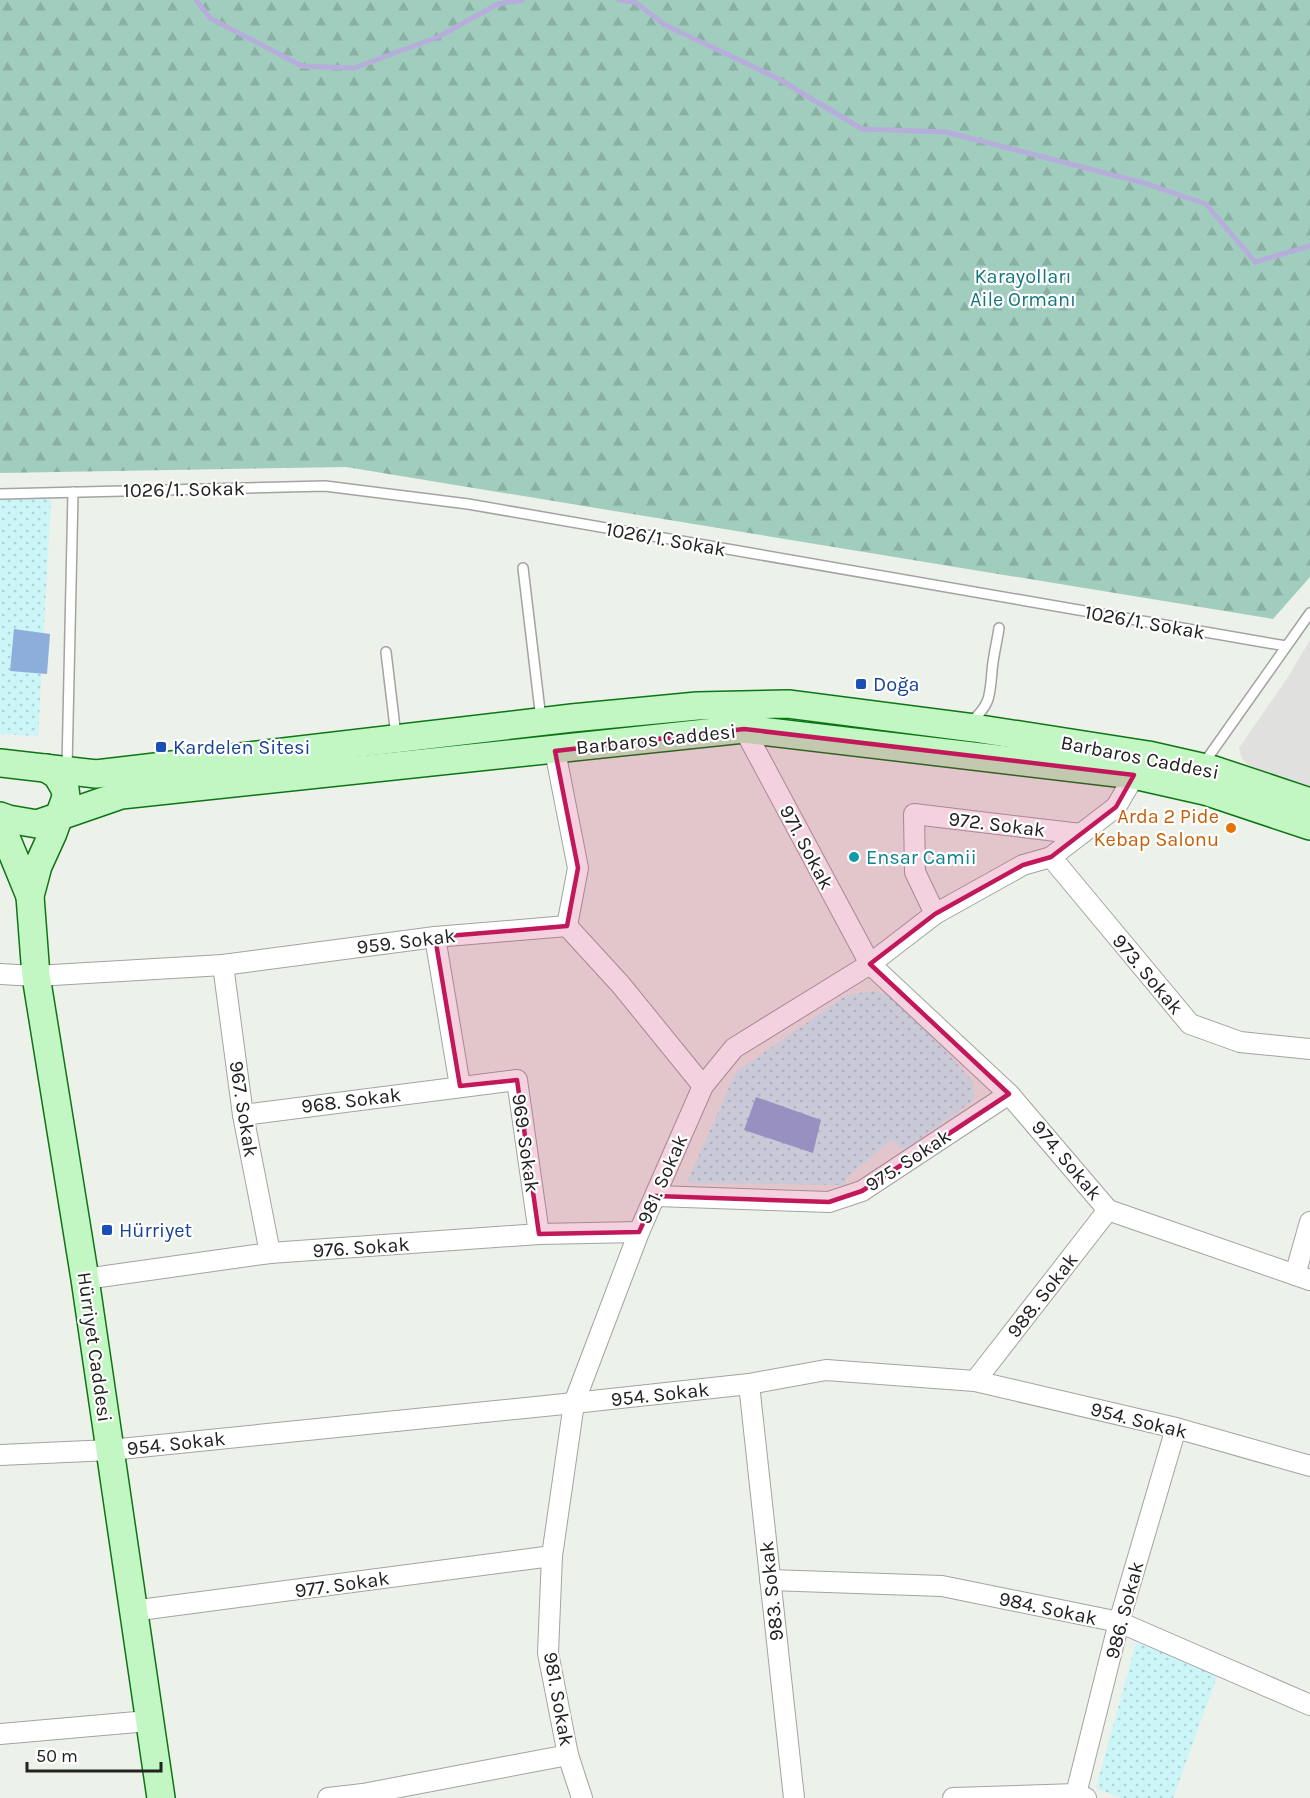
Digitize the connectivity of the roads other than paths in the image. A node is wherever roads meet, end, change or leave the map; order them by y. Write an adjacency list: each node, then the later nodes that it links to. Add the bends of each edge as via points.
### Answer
1 (73, 492): 2 (lane, 1026/1. Sokak); 6 (lane, 1026/1. Sokak, via 325,486 373,492 479,506); 16 (lane)
2 (0, 494)
3 (522, 568): 8 (lane)
4 (1310, 613): 6 (lane)
5 (999, 628): 9 (lane, via 990,698)
6 (1286, 646): 15 (lane)
7 (386, 652): 11 (lane)
8 (541, 721): 9 (main road, Barbaros Caddesi, via 697,706 788,704); 11 (main road, Barbaros Caddesi)
9 (967, 727): 13 (main road, Barbaros Caddesi)
10 (744, 729): 12 (main road, Barbaros Caddesi); 13 (main road, Barbaros Caddesi); 28 (street, 971. Sokak)
11 (397, 739): 16 (main road, Barbaros Caddesi, via 96,774)
12 (555, 751): 19 (main road, Barbaros Caddesi, via 121,795); 26 (street, via 578,868)
13 (1141, 765): 15 (main road, Barbaros Caddesi); 21 (main road, Barbaros Caddesi); 22 (street, 981. Sokak, via 1116,807)
14 (2, 766): 16 (main road, Barbaros Caddesi)
15 (1202, 767): 17 (main road, Barbaros Caddesi)
16 (56, 770): 19 (main road, Hürriyet Caddesi, via 66,797)
17 (1310, 802)
18 (0, 816): 19 (main road, Barbaros Caddesi, via 37,824)
19 (58, 818): 24 (main road, Hürriyet Caddesi)
20 (0, 823): 24 (main road, Hürriyet Caddesi)
21 (1310, 826)
22 (1081, 834): 23 (street, 981. Sokak); 25 (street, 972. Sokak, via 914,814 915,872)
23 (1051, 857): 25 (street, 981. Sokak, via 1023,865); 32 (street, 973. Sokak, via 1190,1024 1240,1042)
24 (30, 896): 31 (main road, Hürriyet Caddesi)
25 (934, 914): 28 (street, 981. Sokak)
26 (567, 926): 27 (street, 959. Sokak); 34 (street)
27 (435, 937): 29 (street, 959. Sokak); 33 (street)
28 (870, 964): 34 (street, 981. Sokak, via 734,1048); 35 (street, 974. Sokak)
29 (223, 965): 31 (street, 959. Sokak); 36 (street, 967. Sokak)
30 (0, 974): 31 (street, 959. Sokak)
31 (36, 976): 44 (main road, Hürriyet Caddesi)
32 (1310, 1049)
33 (460, 1086): 36 (street, 968. Sokak); 41 (street, 969. Sokak, via 517,1080)
34 (703, 1086): 37 (street, 981. Sokak)
35 (1009, 1094): 37 (street, 975. Sokak, via 862,1191 829,1202); 38 (street, 974. Sokak)
36 (243, 1115): 42 (street, 967. Sokak)
37 (656, 1196): 40 (street, 981. Sokak)
38 (1108, 1210): 43 (street, 974. Sokak); 45 (street, 988. Sokak)
39 (1310, 1222): 43 (street)
40 (639, 1232): 41 (street, 976. Sokak); 47 (street, 981. Sokak)
41 (539, 1234): 42 (street, 976. Sokak)
42 (270, 1253): 44 (street, 976. Sokak)
43 (1302, 1277)
44 (85, 1279): 49 (main road, Hürriyet Caddesi)
45 (975, 1381): 46 (street, 954. Sokak, via 826,1370); 48 (street, 954. Sokak)
46 (748, 1384): 47 (street, 954. Sokak); 53 (street, 983. Sokak)
47 (574, 1403): 49 (street, 954. Sokak); 52 (street, 981. Sokak)
48 (1176, 1428): 51 (street, 954. Sokak); 55 (street, 986. Sokak)
49 (110, 1450): 50 (street, 954. Sokak); 54 (main road, Hürriyet Caddesi)
50 (0, 1455)
51 (1310, 1466)
52 (552, 1556): 54 (street, 977. Sokak); 59 (street, 981. Sokak, via 548,1653)
53 (770, 1580): 55 (street, 984. Sokak, via 942,1586); 65 (street, 983. Sokak)
54 (132, 1611): 57 (main road, Hürriyet Caddesi)
55 (1119, 1622): 56 (street, 984. Sokak); 61 (street, 986. Sokak)
56 (1310, 1705)
57 (148, 1721): 58 (street); 62 (main road, Hürriyet Caddesi)
58 (0, 1734)
59 (568, 1755): 60 (street); 64 (street, 981. Sokak)
60 (364, 1796): 63 (street)
61 (1081, 1796): 66 (street)
62 (161, 1798)
63 (328, 1798)
64 (582, 1798)
65 (794, 1798)
66 (961, 1798)

